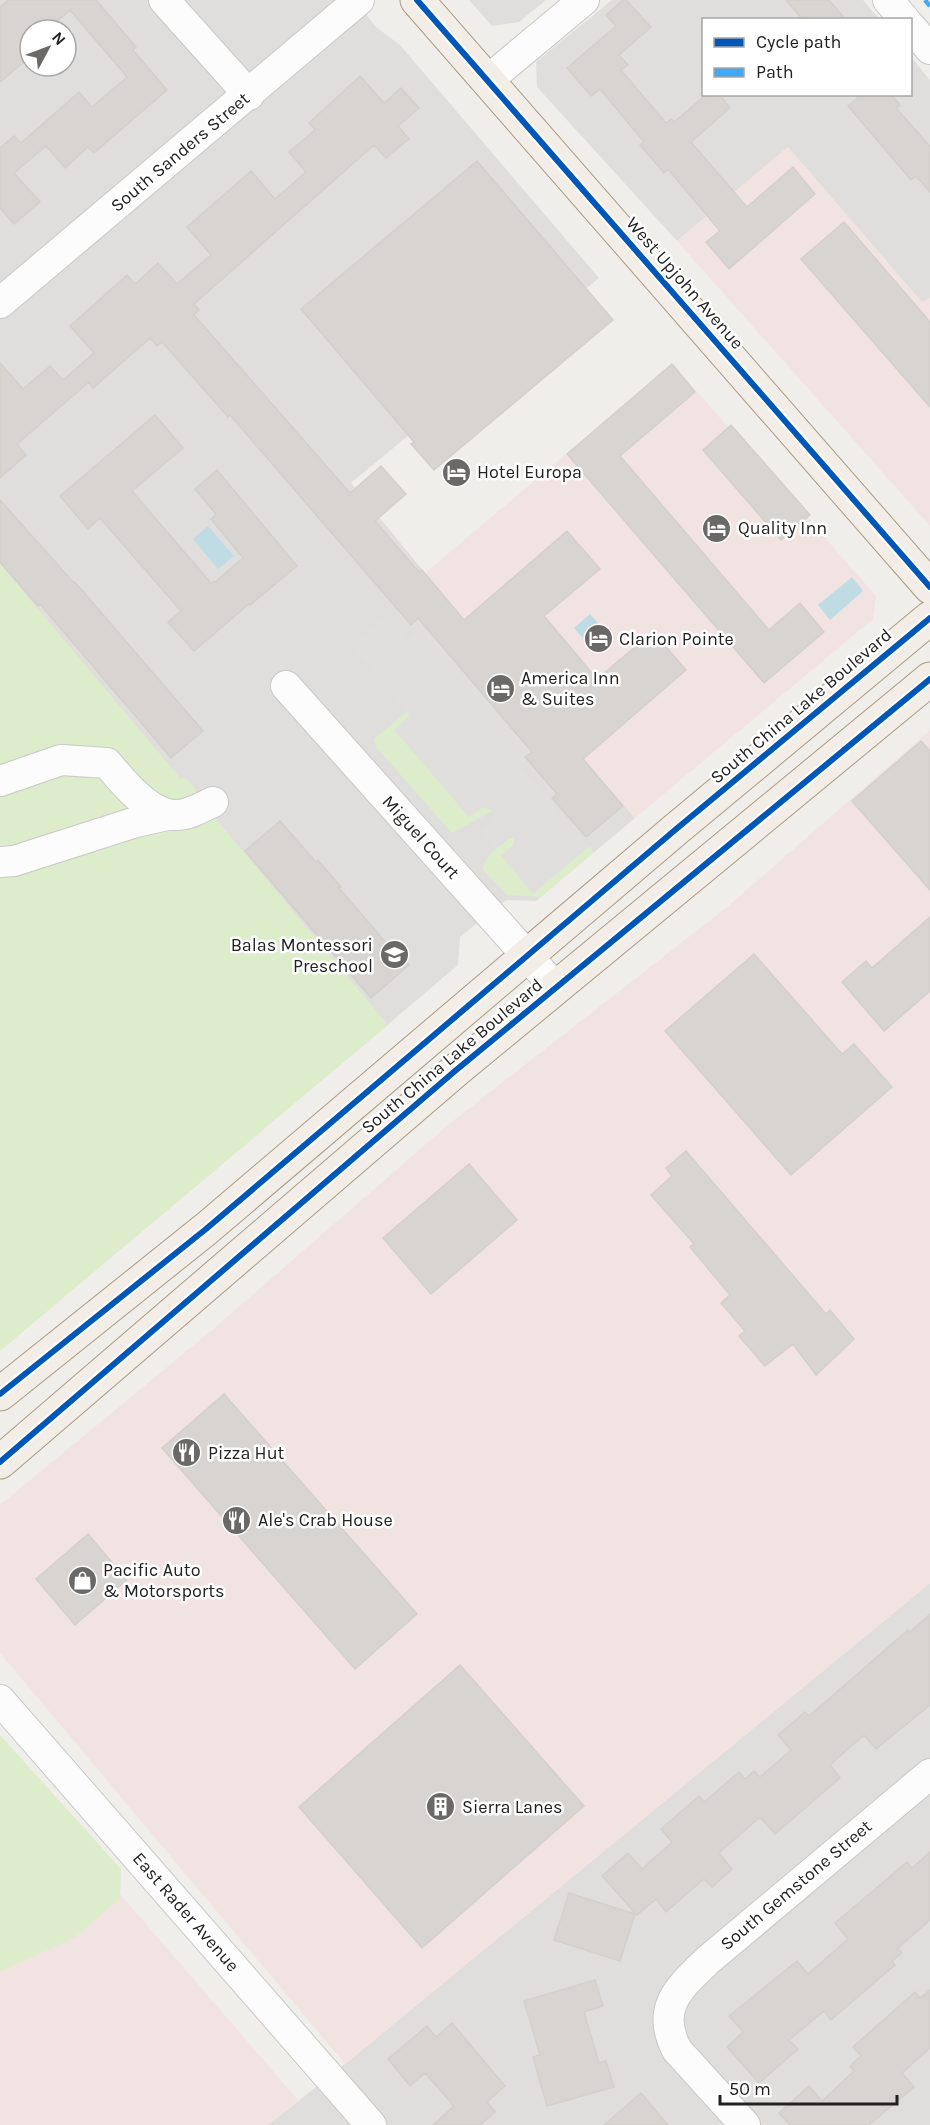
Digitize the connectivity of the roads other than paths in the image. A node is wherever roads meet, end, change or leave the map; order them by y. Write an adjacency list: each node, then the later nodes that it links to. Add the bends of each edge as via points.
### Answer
1 (164, 0): 10 (street)
2 (359, 0): 10 (street, South Sanders Street)
3 (417, 0): 9 (main road, West Upjohn Avenue)
4 (584, 0): 9 (street)
5 (888, 0): 6 (street)
6 (903, 18)
7 (912, 28): 8 (street)
8 (930, 49)
9 (488, 80): 12 (main road, West Upjohn Avenue)
10 (249, 95): 11 (street, South Sanders Street)
11 (0, 303)
12 (930, 587)
13 (930, 618): 20 (main road, South China Lake Boulevard)
14 (930, 679): 21 (main road, South China Lake Boulevard)
15 (286, 686): 20 (street, Miguel Court)
16 (0, 781): 18 (street, via 61,760 106,763 134,795)
17 (213, 802): 18 (street, via 179,815)
18 (167, 815): 19 (street)
19 (5, 863)
20 (528, 956): 21 (street, Miguel Court); 22 (main road, South China Lake Boulevard, via 206,1229)
21 (556, 988): 23 (main road, South China Lake Boulevard)
22 (0, 1394)
23 (0, 1462)
24 (0, 1700): 26 (street, East Rader Avenue)
25 (930, 1774): 27 (street, South Gemstone Street, via 708,1960 670,2004 670,2036 677,2050)
26 (371, 2125)
27 (745, 2125)

